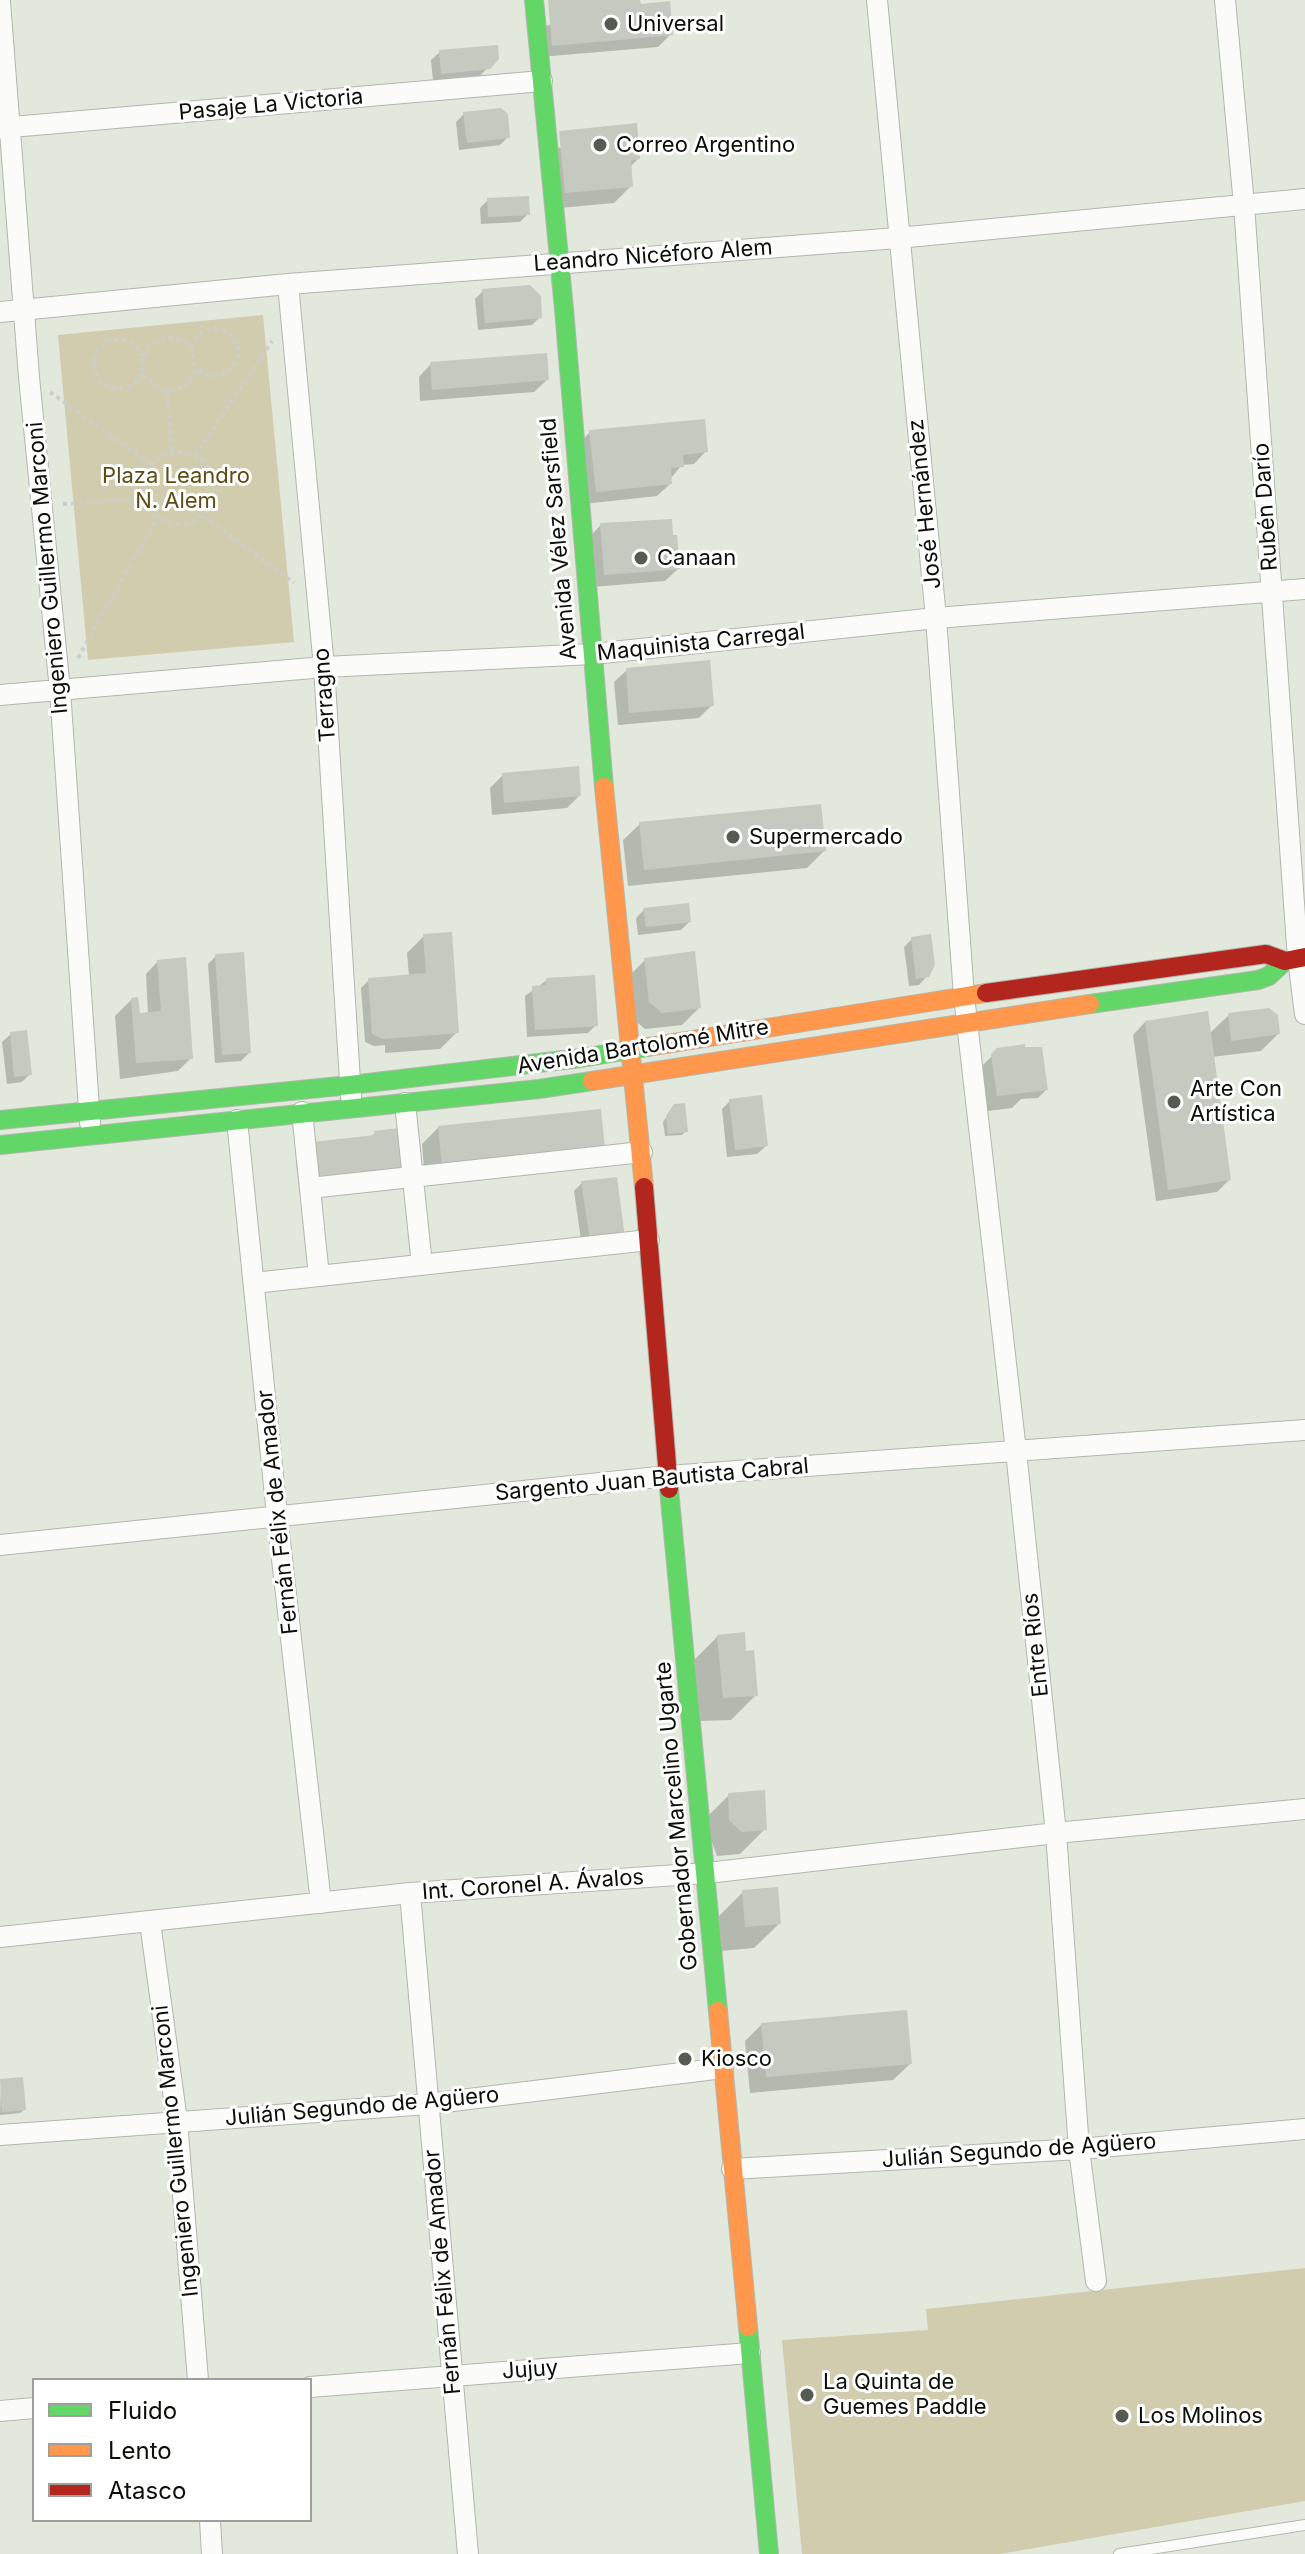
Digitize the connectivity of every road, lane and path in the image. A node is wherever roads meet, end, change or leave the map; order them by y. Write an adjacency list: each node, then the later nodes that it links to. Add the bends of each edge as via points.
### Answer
1 (534, 0): 5 (main road, Avenida Vélez Sarsfield)
2 (877, 0): 9 (street, José Hernández)
3 (1225, 0): 8 (street, Rubén Darío)
4 (0, 2): 6 (street, Ingeniero Guillermo Marconi)
5 (542, 81): 6 (street, Pasaje La Victoria); 10 (main road, Avenida Vélez Sarsfield)
6 (5, 128): 12 (street, Ingeniero Guillermo Marconi)
7 (1305, 199): 8 (street, Leandro Nicéforo Alem)
8 (1244, 205): 9 (street, Leandro Nicéforo Alem); 29 (street, Rubén Darío)
9 (898, 238): 10 (street, Leandro Nicéforo Alem); 31 (street, José Hernández)
10 (559, 263): 11 (street, Leandro Nicéforo Alem); 32 (main road, Avenida Vélez Sarsfield)
11 (288, 284): 12 (street, Leandro Nicéforo Alem); 14 (street, Terragno)
12 (25, 311): 13 (street, Leandro Nicéforo Alem); 19 (street, Ingeniero Guillermo Marconi)
13 (0, 312)
14 (291, 312): 22 (path); 30 (street, Terragno)
15 (191, 347): 16 (path, via 169,337 153,343); 17 (path); 17 (path, via 199,334 213,328 228,332 238,344 238,358 221,376 206,375)
16 (143, 358): 18 (path); 18 (path, via 134,344 118,338 102,344 93,358 95,375 107,387 131,386)
17 (195, 365): 20 (path, via 184,387)
18 (142, 374): 20 (path)
19 (29, 377): 23 (path); 25 (street, Ingeniero Guillermo Marconi)
20 (167, 391): 21 (path)
21 (172, 453): 22 (path); 23 (path)
22 (195, 456): 26 (path, via 205,462 215,483 215,495)
23 (152, 465): 24 (path, via 143,486)
24 (145, 498): 25 (path); 27 (path)
25 (43, 505): 34 (street, Ingeniero Guillermo Marconi)
26 (203, 516): 27 (path, via 181,524); 30 (path)
27 (158, 517): 34 (path)
28 (1305, 589): 29 (street, Maquinista Carregal)
29 (1272, 593): 31 (street, Maquinista Carregal); 36 (street, Rubén Darío)
30 (318, 601): 33 (street, Terragno)
31 (936, 618): 32 (street, Maquinista Carregal); 37 (street, José Hernández)
32 (593, 654): 33 (street, Maquinista Carregal); 39 (main road, Avenida Vélez Sarsfield)
33 (324, 667): 34 (street, Maquinista Carregal); 41 (street, Terragno)
34 (60, 690): 35 (street, Maquinista Carregal); 44 (street, Ingeniero Guillermo Marconi)
35 (0, 695)
36 (1296, 959): 37 (main road, Avenida Bartolomé Mitre, via 1258,980); 38 (street, Rubén Darío)
37 (966, 1009): 39 (main road, Avenida Bartolomé Mitre); 40 (main road, Avenida Bartolomé Mitre); 58 (street, Entre Ríos)
38 (1305, 1014)
39 (632, 1049): 40 (main road, Avenida Vélez Sarsfield); 41 (main road, Avenida Bartolomé Mitre)
40 (635, 1074): 42 (main road, Avenida Bartolomé Mitre); 50 (main road, Gobernador Marcelino Ugarte)
41 (350, 1085): 43 (street, Terragno); 44 (main road, Avenida Bartolomé Mitre)
42 (405, 1103): 43 (main road, Avenida Bartolomé Mitre); 51 (street)
43 (352, 1107): 45 (main road, Avenida Bartolomé Mitre)
44 (89, 1111): 46 (main road, Avenida Bartolomé Mitre); 48 (street, Ingeniero Guillermo Marconi)
45 (302, 1112): 47 (main road, Avenida Bartolomé Mitre); 52 (street)
46 (0, 1120)
47 (237, 1120): 48 (main road, Avenida Bartolomé Mitre); 56 (street, Fernán Félix de Amador)
48 (91, 1134): 49 (main road, Avenida Bartolomé Mitre)
49 (0, 1145)
50 (642, 1152): 51 (street); 53 (main road, Gobernador Marcelino Ugarte)
51 (412, 1177): 52 (street); 54 (street)
52 (310, 1188): 55 (street)
53 (649, 1240): 54 (street); 59 (main road, Gobernador Marcelino Ugarte)
54 (422, 1265): 55 (street)
55 (319, 1276): 56 (street)
56 (254, 1283): 60 (street, Fernán Félix de Amador)
57 (1305, 1430): 58 (street, Sargento Juan Bautista Cabral)
58 (1016, 1451): 59 (street, Sargento Juan Bautista Cabral); 63 (street, Entre Ríos)
59 (668, 1476): 60 (street, Sargento Juan Bautista Cabral); 64 (main road, Gobernador Marcelino Ugarte)
60 (277, 1515): 61 (street, Sargento Juan Bautista Cabral); 66 (street, Fernán Félix de Amador)
61 (0, 1545)
62 (1305, 1809): 63 (street, Int. Coronel A. Ávalos)
63 (1056, 1833): 64 (street, Int. Coronel A. Ávalos); 74 (street, Entre Ríos)
64 (707, 1873): 65 (street, Int. Coronel A. Ávalos); 69 (main road, Gobernador Marcelino Ugarte)
65 (410, 1893): 66 (street, Int. Coronel A. Ávalos); 70 (street, Fernán Félix de Amador)
66 (321, 1903): 67 (street, Int. Coronel A. Ávalos)
67 (150, 1922): 68 (street, Int. Coronel A. Ávalos); 71 (street, Ingeniero Guillermo Marconi)
68 (0, 1937)
69 (723, 2068): 70 (street, Julián Segundo de Agüero); 75 (main road, Gobernador Marcelino Ugarte)
70 (428, 2104): 71 (street, Julián Segundo de Agüero); 78 (street, Fernán Félix de Amador)
71 (177, 2121): 73 (street, Julián Segundo de Agüero); 79 (street, Ingeniero Guillermo Marconi)
72 (1305, 2129): 74 (street, Julián Segundo de Agüero)
73 (0, 2135)
74 (1079, 2149): 75 (street, Julián Segundo de Agüero); 76 (street, Entre Ríos)
75 (732, 2169): 77 (main road, Gobernador Marcelino Ugarte)
76 (1096, 2281)
77 (750, 2353): 78 (street, Jujuy); 87 (main road, Gobernador Marcelino Ugarte)
78 (453, 2376): 80 (street, Jujuy); 86 (street, Fernán Félix de Amador)
79 (198, 2378)
80 (312, 2387)
81 (32, 2408): 82 (street)
82 (0, 2411)
83 (210, 2522): 85 (street)
84 (1305, 2525): 88 (lane)
85 (212, 2554)
86 (468, 2554)
87 (769, 2554)
88 (1119, 2554)

